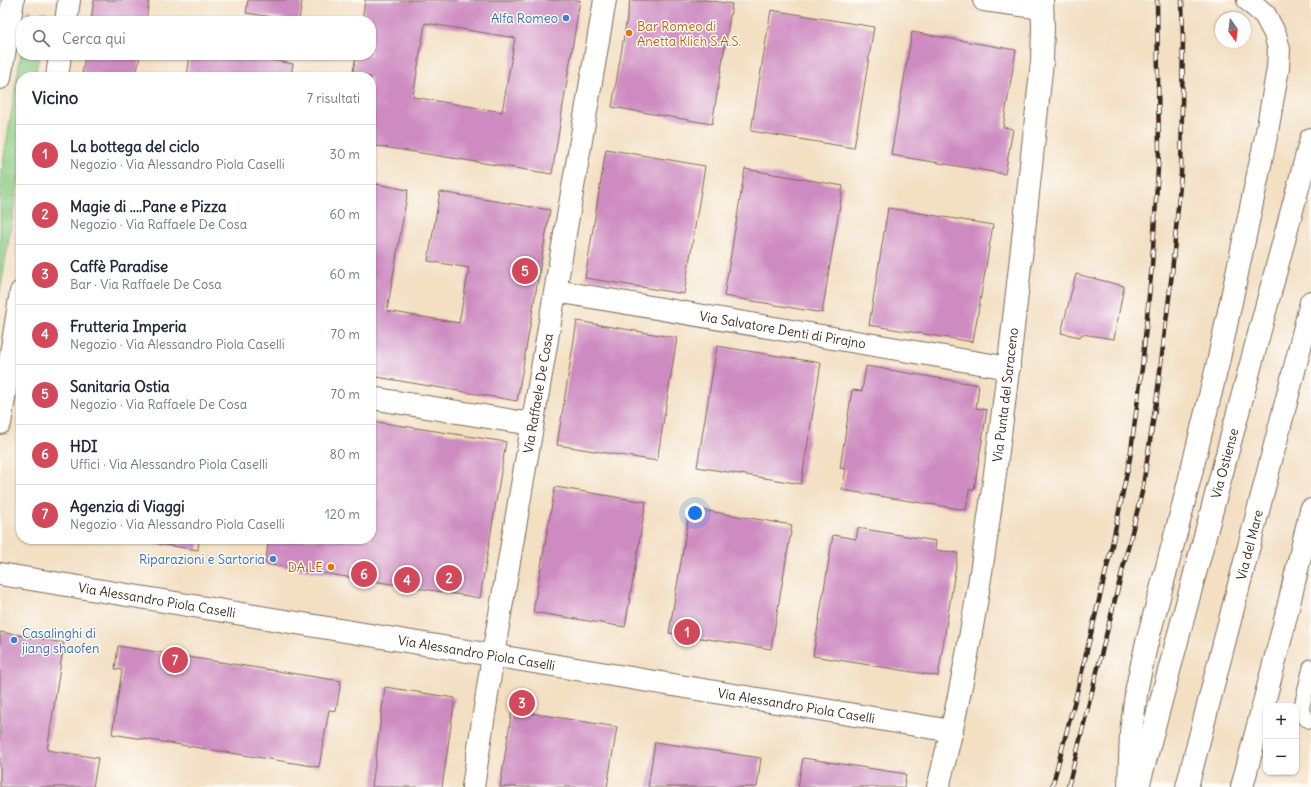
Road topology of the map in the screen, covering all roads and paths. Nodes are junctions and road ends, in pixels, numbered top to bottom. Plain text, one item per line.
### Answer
1 (13, 0) edge
2 (70, 0) edge
3 (605, 0) edge
4 (984, 0) edge
5 (1248, 0) edge
6 (1042, 4) edge
7 (67, 16) edge
8 (59, 60) edge
9 (58, 72) edge
10 (0, 78) edge
11 (1311, 139) edge
12 (556, 291) junction
13 (1311, 302) edge
14 (16, 344) edge
15 (1009, 368) junction
16 (376, 399) edge
17 (0, 423) edge
18 (532, 424) junction
19 (1311, 510) edge
20 (0, 574) edge
21 (493, 655) junction
22 (1311, 667) edge
23 (1311, 722) edge
24 (952, 731) junction
25 (473, 787) edge
26 (938, 787) edge
27 (1129, 787) edge
28 (1138, 787) edge
29 (1187, 787) edge
30 (1242, 787) edge

1 - 10 street
2 - 7 street
3 - 12 street, Via Raffaele De Cosa
4 - 6 street
5 - 27 street
6 - 15 street, Via Punta del Saraceno
8 - 9 street
11 - 28 street, Via Ostiense
12 - 15 street, Via Salvatore Denti di Pirajno
12 - 18 street, Via Raffaele De Cosa
13 - 29 street, Via del Mare
14 - 17 street
15 - 24 street, Via Punta del Saraceno
16 - 18 street
18 - 21 street, Via Raffaele De Cosa
19 - 30 street
20 - 21 street, Via Alessandro Piola Caselli
21 - 24 street, Via Alessandro Piola Caselli
21 - 25 street, Via Raffaele De Cosa
22 - 23 lane
24 - 26 street, Via Punta del Saraceno

